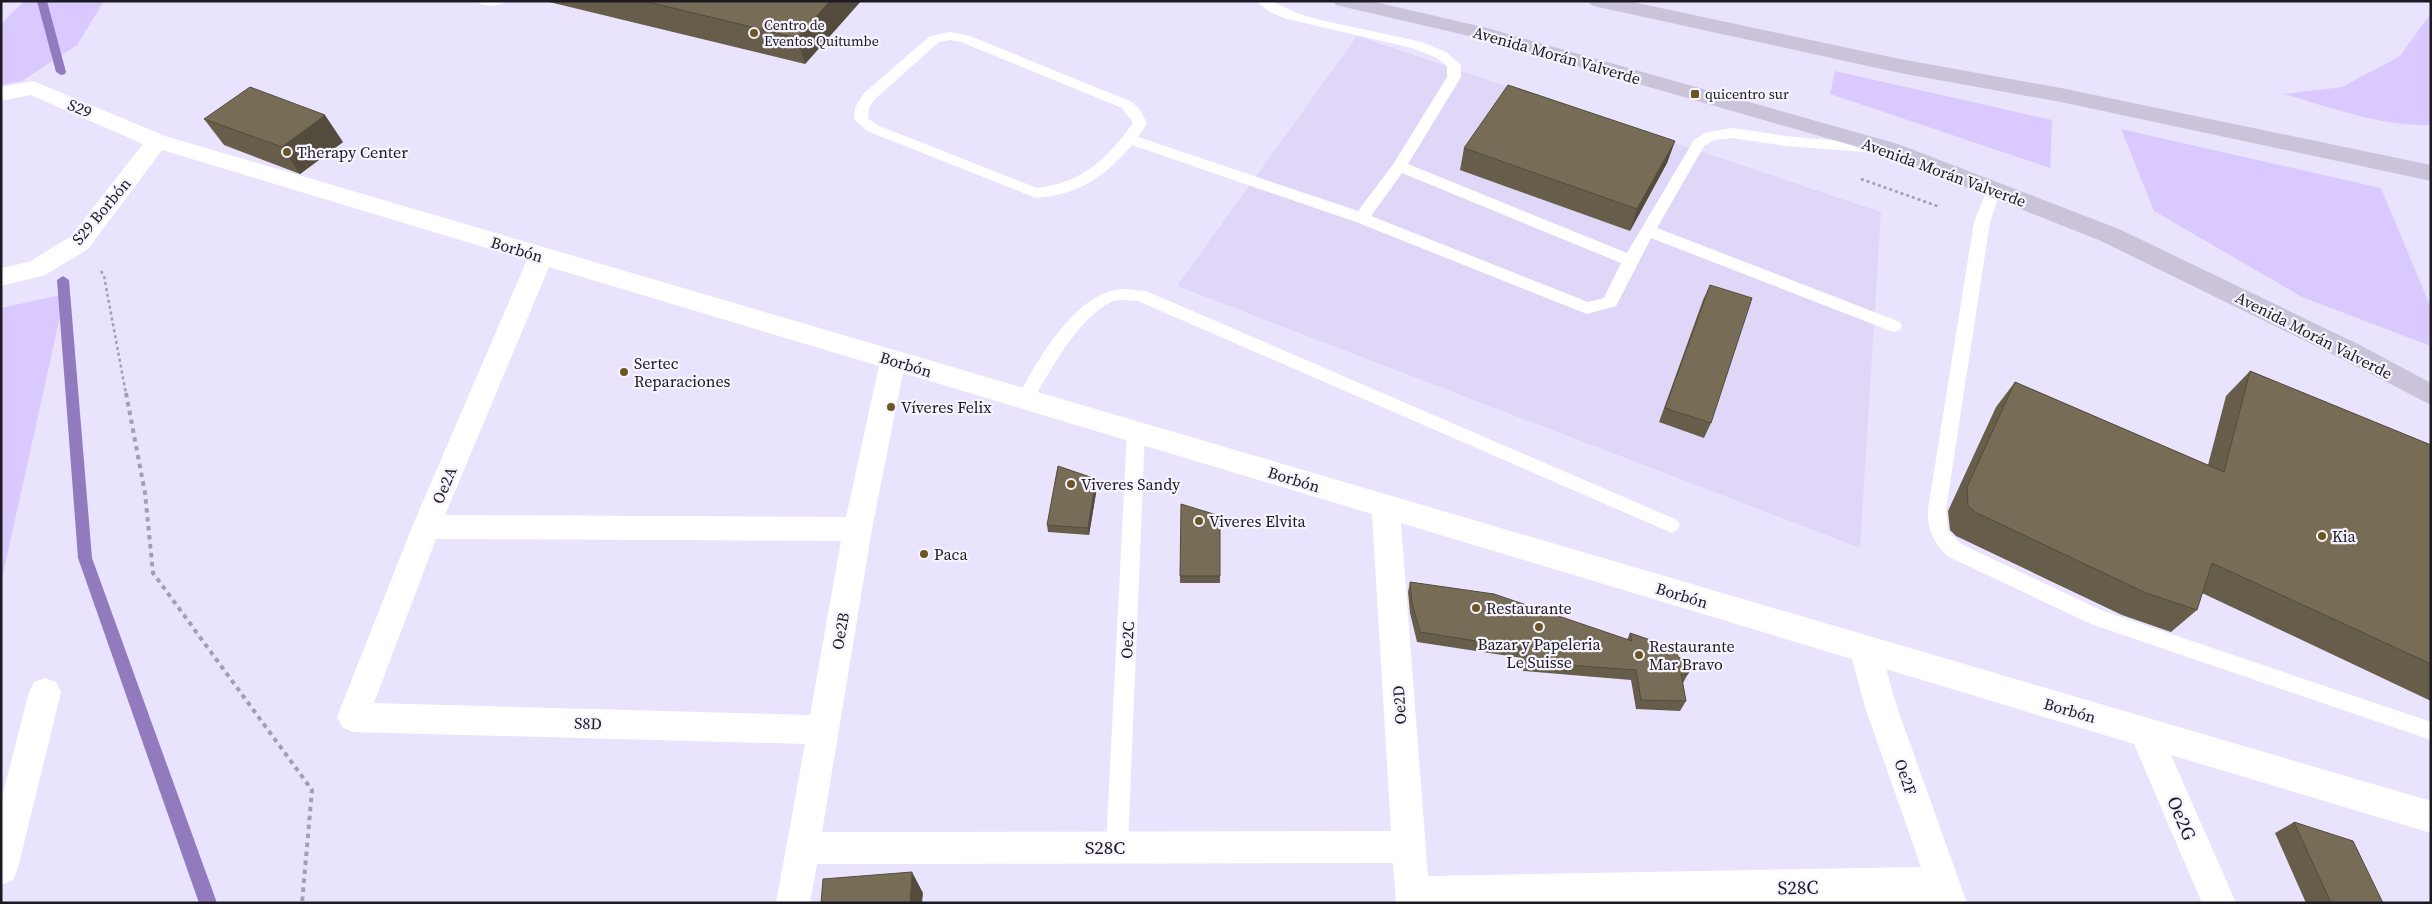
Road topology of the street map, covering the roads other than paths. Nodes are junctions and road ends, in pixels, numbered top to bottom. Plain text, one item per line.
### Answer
1 (482, 1) edge
2 (501, 1) edge
3 (1262, 1) edge
4 (1343, 1) edge
5 (1598, 1) edge
6 (1, 94) edge
7 (1130, 139) junction
8 (157, 141) junction
9 (1890, 149) junction
10 (1399, 166) junction
11 (2431, 172) edge
12 (1994, 190) junction
13 (1361, 218) junction
14 (1648, 230) junction
15 (541, 256) junction
16 (1630, 261) junction
17 (1, 277) edge
18 (1894, 326) dead end
19 (893, 360) junction
20 (2431, 395) edge
21 (1025, 400) junction
22 (1136, 432) junction
23 (1386, 506) junction
24 (1671, 525) dead end
25 (426, 527) junction
26 (858, 529) junction
27 (1865, 649) junction
28 (45, 692) dead end
29 (353, 717) joint
30 (822, 730) junction
31 (2431, 731) edge
32 (2146, 732) junction
33 (2431, 817) edge
34 (1117, 847) junction
35 (802, 848) junction
36 (1408, 848) junction
37 (1, 868) edge
38 (1947, 894) edge
39 (1412, 898) edge
40 (793, 903) edge
41 (2219, 903) edge

1 - 2 lane
3 - 10 lane
4 - 9 main road, Avenida Morán Valverde
5 - 11 main road
6 - 8 street, S29
7 - 7 lane
7 - 13 lane
8 - 15 street, Borbón
8 - 17 street, S29 Borbón
9 - 12 main road, Avenida Morán Valverde
9 - 14 lane
10 - 13 lane
10 - 16 lane
12 - 20 main road, Avenida Morán Valverde
12 - 31 lane
13 - 16 lane
14 - 16 lane
14 - 18 lane
15 - 19 street, Borbón
15 - 25 street, Oe2A
19 - 21 street, Borbón
19 - 26 street, Oe2B
21 - 22 street, Borbón
21 - 24 lane
22 - 23 street, Borbón
22 - 34 lane, Oe2C
23 - 27 street, Borbón
23 - 36 street, Oe2D
25 - 26 street
25 - 29 street, Oe2A
26 - 30 street, Oe2B
27 - 32 street, Borbón
27 - 38 street, Oe2F
28 - 37 street
29 - 30 street, S8D
30 - 35 street, Oe2B
32 - 33 street, Borbón
32 - 41 street, Oe2G
34 - 35 street, S28C
34 - 36 street, S28C
35 - 40 street, Oe2B
36 - 39 street, Oe2D
38 - 39 street, S28C

